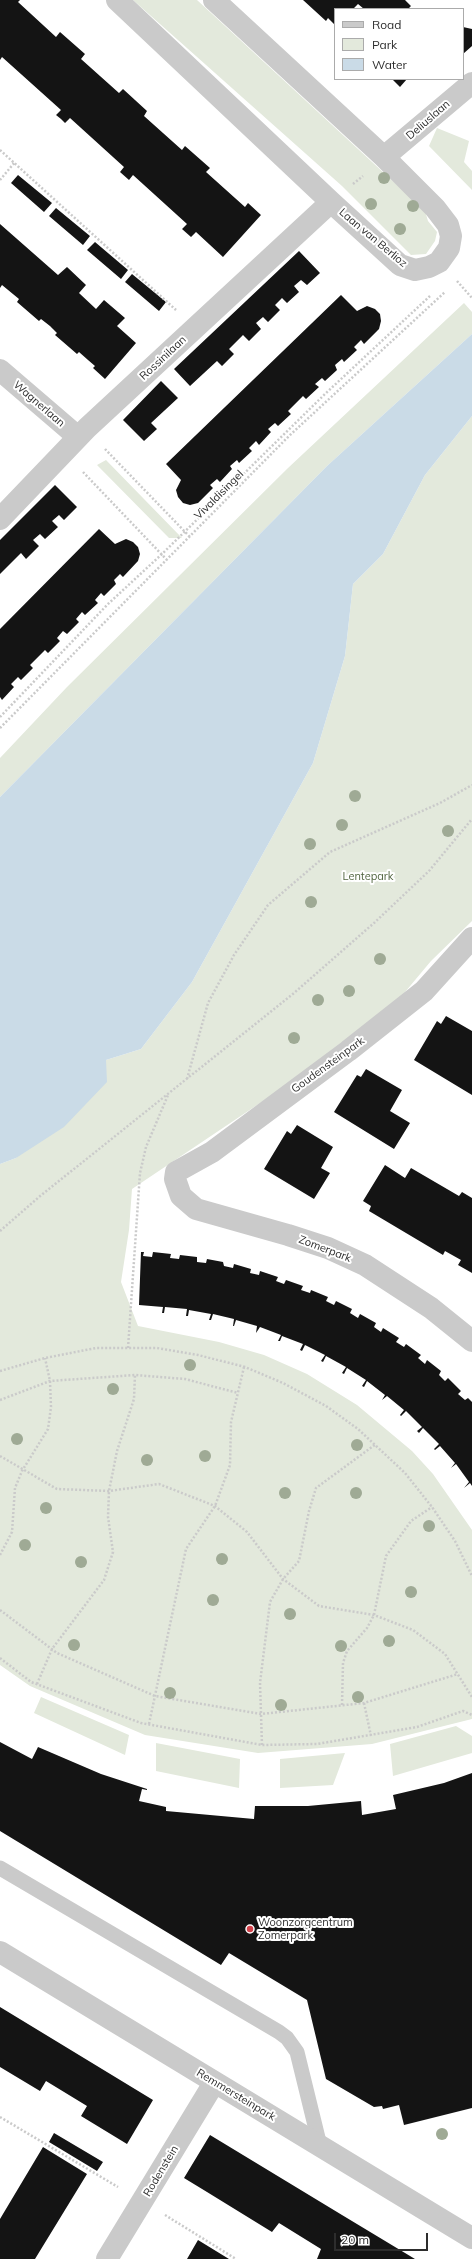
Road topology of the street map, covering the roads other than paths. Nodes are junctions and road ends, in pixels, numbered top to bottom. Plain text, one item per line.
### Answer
1 (117, 0) edge
2 (214, 0) edge
3 (472, 83) edge
4 (384, 157) junction
5 (331, 202) junction
6 (0, 370) edge
7 (78, 437) junction
8 (0, 519) edge
9 (472, 938) edge
10 (175, 1179) joint
11 (472, 1341) edge
12 (0, 1868) edge
13 (0, 1952) edge
14 (214, 2083) junction
15 (320, 2146) junction
16 (472, 2238) edge
17 (107, 2259) edge

1 - 5 street, Laan van Berlioz
2 - 4 street, Laan van Berlioz
3 - 4 street, Deliuslaan
4 - 5 street, Laan van Berlioz
5 - 7 street, Rossinilaan
6 - 7 street, Wagnerlaan
7 - 8 street, Rossinilaan
9 - 10 street, Goudensteinpark
10 - 11 street, Zomerpark
12 - 15 lane
13 - 14 street, Remmersteinpark
14 - 15 street, Remmersteinpark
14 - 17 street, Rodenstein
15 - 16 street, Remmersteinpark

